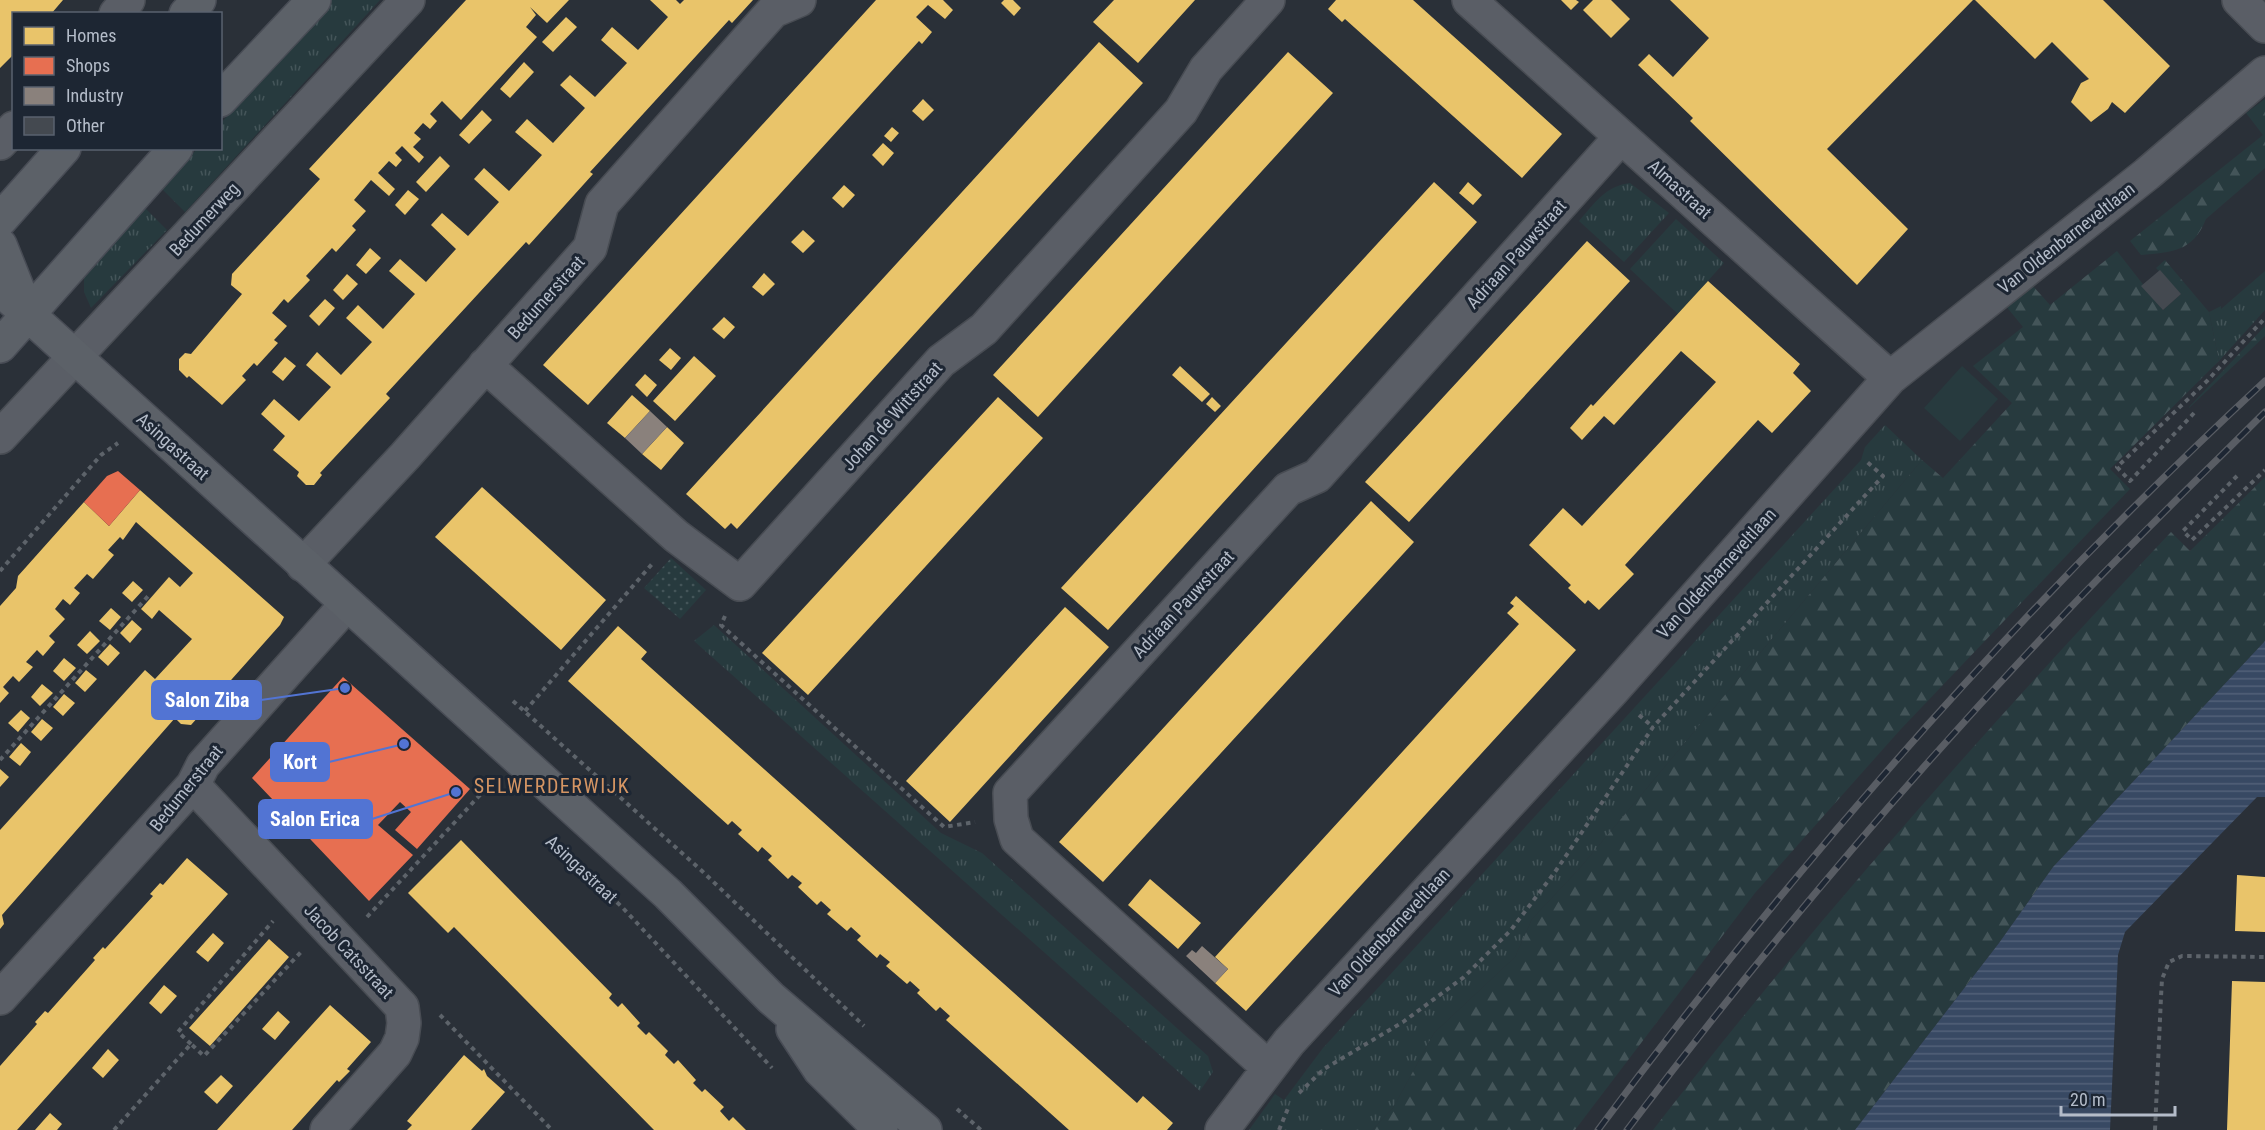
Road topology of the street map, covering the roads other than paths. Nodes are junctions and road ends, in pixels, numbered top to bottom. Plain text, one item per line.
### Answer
1 (198, 0) edge
2 (314, 0) edge
3 (408, 0) edge
4 (799, 0) edge
5 (1268, 0) edge
6 (1469, 0) edge
7 (2239, 0) edge
8 (188, 12) edge
9 (2265, 26) edge
10 (2265, 73) edge
11 (222, 98) edge
12 (12, 130) edge
13 (1621, 137) junction
14 (0, 143) edge
15 (62, 150) edge
16 (174, 150) edge
17 (0, 220) edge
18 (0, 245) edge
19 (0, 289) edge
20 (28, 314) junction
21 (0, 346) edge
22 (75, 357) junction
23 (485, 365) junction
24 (1890, 378) junction
25 (0, 437) edge
26 (303, 565) junction
27 (347, 604) junction
28 (193, 785) junction
29 (0, 998) edge
30 (771, 998) junction
31 (1269, 1068) junction
32 (327, 1130) edge
33 (881, 1130) edge
34 (925, 1130) edge
35 (1222, 1130) edge

1 - 8 main road
2 - 11 main road
3 - 22 street, Bedumerweg
4 - 23 street, Bedumerstraat
5 - 23 street, Johan de Wittstraat
6 - 13 street, Almastraat
7 - 9 street
10 - 24 street, Van Oldenbarneveltlaan
12 - 14 street
13 - 24 street, Almastraat
13 - 31 street, Adriaan Pauwstraat
15 - 17 main road
16 - 20 main road
18 - 20 main road
19 - 20 main road, Asingastraat
20 - 21 main road
20 - 22 main road, Asingastraat
22 - 25 street, Bedumerweg
22 - 26 main road, Asingastraat
23 - 26 street, Bedumerstraat
24 - 31 street, Van Oldenbarneveltlaan
26 - 27 main road, Asingastraat
27 - 28 street, Bedumerstraat
27 - 30 main road, Asingastraat
28 - 29 street, Bedumerstraat
28 - 32 street, Jacob Catsstraat
30 - 33 main road, Asingastraat
30 - 34 main road, Asingastraat
31 - 35 street, Van Oldenbarneveltlaan

